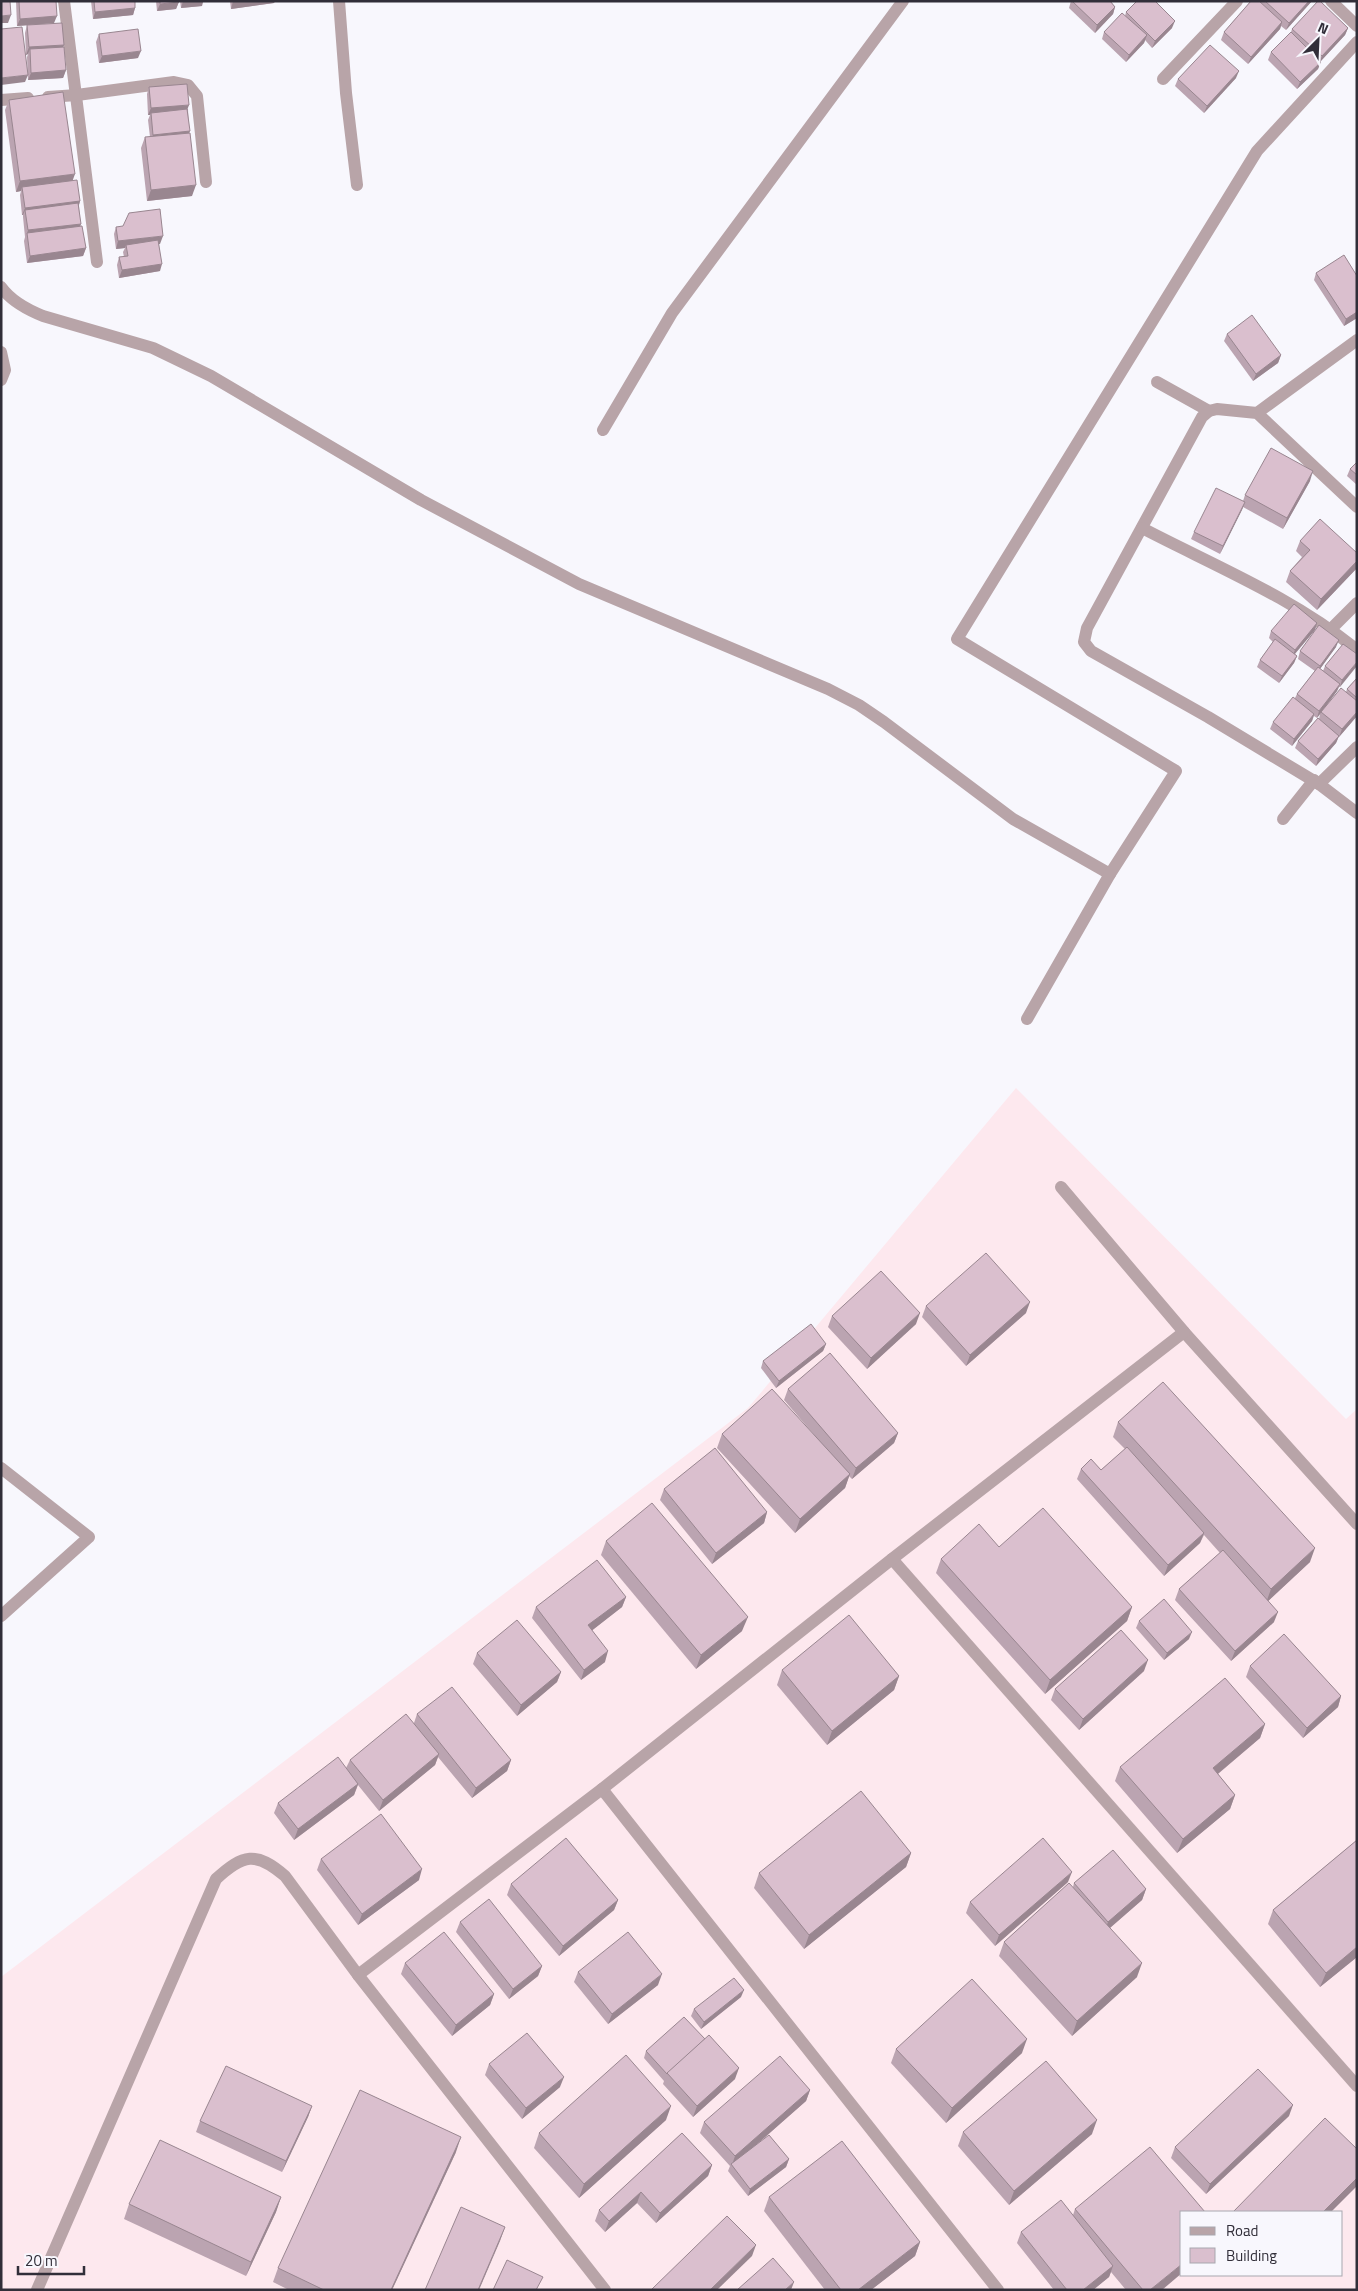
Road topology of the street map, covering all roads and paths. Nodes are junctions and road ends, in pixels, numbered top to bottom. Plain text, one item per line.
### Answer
1 (64, 1) edge
2 (339, 1) edge
3 (903, 1) edge
4 (1237, 1) edge
5 (1331, 1) edge
6 (1357, 26) edge
7 (1357, 42) edge
8 (1164, 79) dead end
9 (78, 96) junction
10 (1, 100) edge
11 (206, 182) dead end
12 (357, 185) dead end
13 (97, 262) dead end
14 (1, 288) edge
15 (1356, 341) edge
16 (1, 352) edge
17 (1, 380) edge
18 (1157, 382) dead end
19 (1209, 411) junction
20 (1257, 413) junction
21 (603, 430) dead end
22 (1357, 507) edge
23 (1142, 528) junction
24 (1357, 603) edge
25 (1331, 629) junction
26 (1357, 650) edge
27 (1357, 747) edge
28 (1316, 782) junction
29 (1357, 813) edge
30 (1283, 819) dead end
31 (1110, 874) junction
32 (1027, 1019) dead end
33 (1062, 1188) dead end
34 (1184, 1332) junction
35 (1, 1468) edge
36 (1357, 1524) edge
37 (892, 1559) junction
38 (1, 1616) edge
39 (602, 1789) junction
40 (358, 1975) junction
41 (1357, 2086) edge
42 (37, 2290) edge
43 (605, 2290) edge
44 (998, 2290) edge

1 - 9 street
2 - 12 street
3 - 21 street
4 - 8 street
5 - 6 street
7 - 31 street
9 - 10 street
9 - 11 street
9 - 13 street
14 - 31 street
15 - 20 street
16 - 17 street
18 - 19 street
19 - 20 street
19 - 23 street
20 - 22 street
23 - 25 street
23 - 28 street
24 - 25 street
25 - 26 street
27 - 28 street
28 - 29 street
28 - 30 street
31 - 32 street
33 - 34 street
34 - 36 street
34 - 37 street
35 - 38 street
37 - 39 street
37 - 41 street
39 - 40 street
39 - 44 street
40 - 42 street
40 - 43 street

